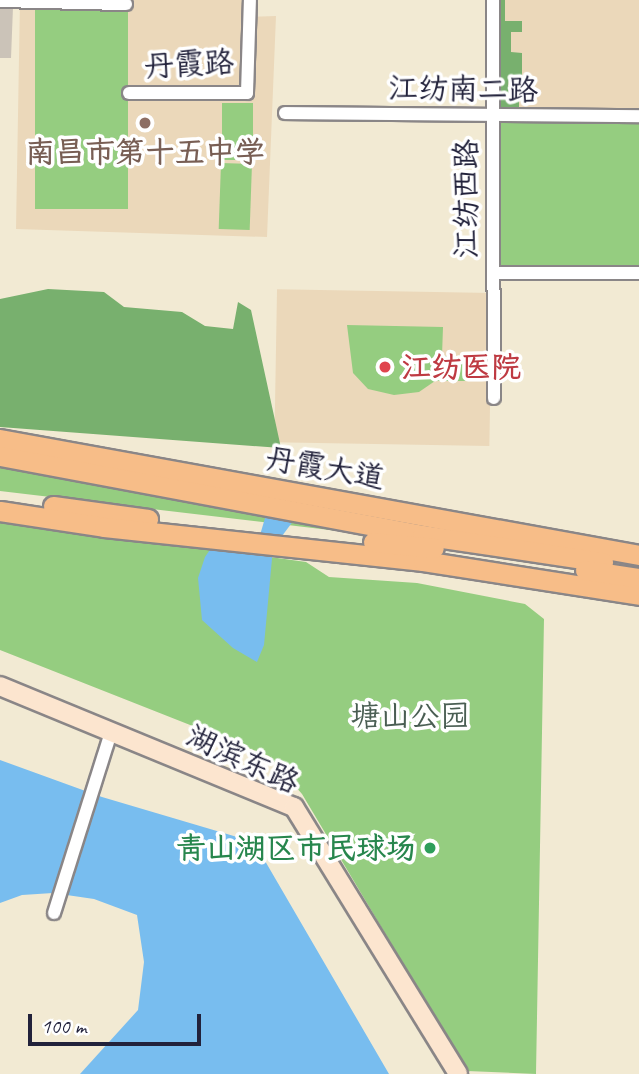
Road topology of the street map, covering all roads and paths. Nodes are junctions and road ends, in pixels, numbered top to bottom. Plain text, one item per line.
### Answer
1 (250, 0) edge
2 (492, 0) edge
3 (0, 1) edge
4 (126, 4) dead end
5 (129, 93) dead end
6 (285, 113) dead end
7 (639, 116) edge
8 (492, 117) junction
9 (493, 272) junction
10 (639, 273) edge
11 (494, 398) dead end
12 (0, 439) edge
13 (0, 456) edge
14 (0, 499) edge
15 (0, 511) edge
16 (639, 555) edge
17 (639, 567) edge
18 (639, 578) edge
19 (639, 595) edge
20 (0, 686) edge
21 (111, 732) junction
22 (54, 913) dead end
23 (458, 1074) edge

1 - 5 street, 丹霞路
2 - 8 street, 江纺西路
3 - 4 street
6 - 8 street, 江纺南二路
7 - 8 street, 江纺南二路
8 - 9 street, 江纺西路
9 - 10 street
9 - 11 street, 江纺西路
12 - 16 main road, 丹霞大道
13 - 17 main road, 丹霞大道
14 - 18 main road
15 - 19 main road
20 - 21 street, 湖滨东路
21 - 22 street
21 - 23 street, 湖滨东路

